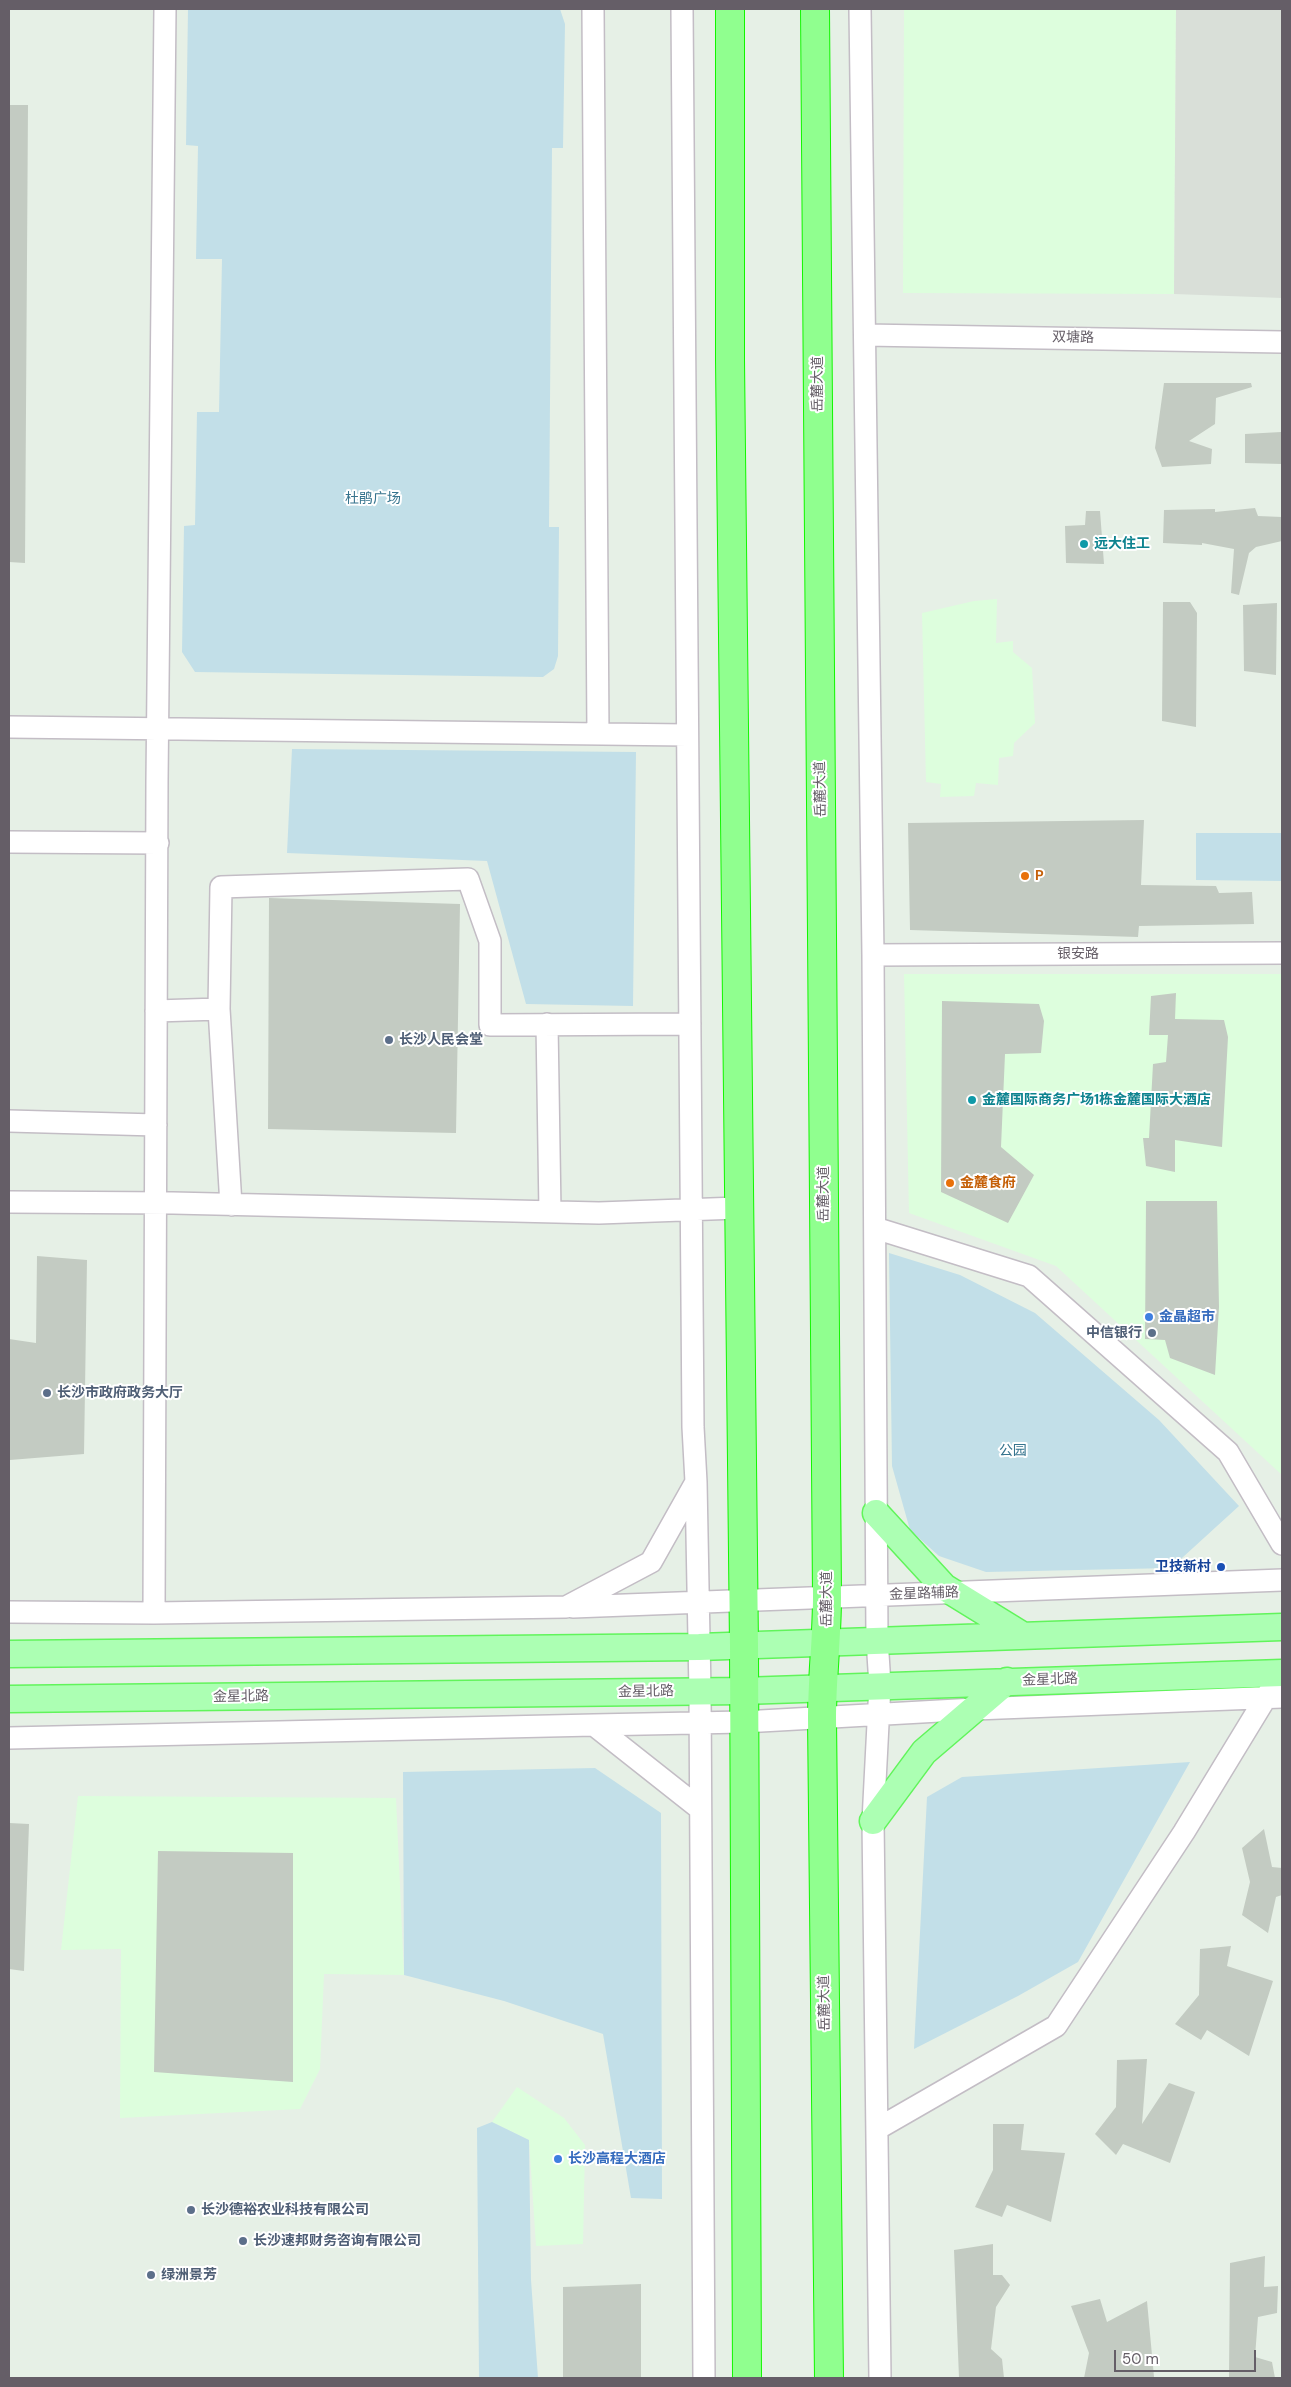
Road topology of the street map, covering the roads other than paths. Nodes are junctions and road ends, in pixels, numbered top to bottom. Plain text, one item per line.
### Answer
1 (165, 9) edge
2 (593, 9) edge
3 (682, 9) edge
4 (730, 9) edge
5 (815, 9) edge
6 (860, 9) edge
7 (865, 335) junction
8 (1282, 342) edge
9 (9, 728) edge
10 (158, 728) junction
11 (598, 734) junction
12 (687, 735) junction
13 (9, 842) edge
14 (158, 843) junction
15 (1282, 953) edge
16 (873, 955) junction
17 (219, 1009) junction
18 (156, 1012) junction
19 (547, 1024) junction
20 (690, 1024) junction
21 (9, 1121) edge
22 (156, 1125) junction
23 (9, 1202) edge
24 (156, 1203) junction
25 (231, 1204) junction
26 (738, 1208) junction
27 (691, 1210) junction
28 (550, 1212) junction
29 (875, 1228) junction
30 (696, 1482) junction
31 (876, 1513) junction
32 (1282, 1544) edge
33 (1282, 1580) edge
34 (953, 1593) junction
35 (876, 1595) junction
36 (827, 1597) junction
37 (743, 1600) junction
38 (698, 1601) junction
39 (566, 1607) junction
40 (9, 1612) edge
41 (154, 1613) junction
42 (1282, 1627) edge
43 (1022, 1635) junction
44 (877, 1639) junction
45 (827, 1642) junction
46 (744, 1645) junction
47 (699, 1647) junction
48 (9, 1654) edge
49 (1007, 1681) junction
50 (1282, 1681) edge
51 (880, 1685) junction
52 (822, 1687) junction
53 (700, 1692) junction
54 (742, 1692) junction
55 (9, 1699) edge
56 (975, 1709) junction
57 (878, 1715) junction
58 (822, 1718) junction
59 (743, 1722) junction
60 (700, 1724) junction
61 (594, 1725) junction
62 (9, 1738) edge
63 (699, 1808) junction
64 (873, 1820) junction
65 (877, 2129) junction
66 (704, 2378) edge
67 (747, 2378) edge
68 (829, 2378) edge
69 (880, 2378) edge

1 - 10 street
2 - 11 street
3 - 12 street
4 - 26 highway
5 - 36 highway, 岳麓大道
6 - 7 street
7 - 8 street, 双塘路
7 - 16 street
9 - 10 street
10 - 11 street
10 - 14 street
11 - 12 street
12 - 20 street
13 - 14 street
14 - 18 street
15 - 16 street, 银安路
16 - 29 street
17 - 18 street
17 - 19 street
17 - 25 street
18 - 22 street
19 - 20 street
19 - 28 street
20 - 27 street
21 - 22 street
22 - 24 street
23 - 24 street
24 - 25 street
24 - 41 street
25 - 28 street
26 - 27 street
26 - 37 highway
27 - 28 street
27 - 30 street
29 - 31 street
29 - 32 street
30 - 38 street
30 - 39 street
31 - 34 main road
31 - 35 street
33 - 34 street, 金星路辅路
34 - 35 street, 金星路辅路
34 - 43 main road
35 - 36 street, 金星路辅路
35 - 44 street
36 - 37 street, 金星路辅路
36 - 45 highway, 岳麓大道
37 - 38 street, 金星路辅路
37 - 46 highway
38 - 39 street, 金星路辅路
38 - 47 street
39 - 41 street, 金星路辅路
40 - 41 street, 金星路辅路
42 - 43 main road
43 - 44 main road
44 - 45 main road
44 - 51 street
45 - 46 main road
45 - 52 highway, 岳麓大道
46 - 47 main road
46 - 54 highway
47 - 48 main road
47 - 53 street
49 - 50 main road, 金星北路
49 - 51 main road, 金星北路
49 - 56 main road
50 - 56 street
50 - 65 street
51 - 52 main road, 金星北路
51 - 57 street
52 - 54 main road, 金星北路
52 - 58 highway, 岳麓大道
53 - 54 main road, 金星北路
53 - 55 main road, 金星北路
53 - 60 street
54 - 59 highway
56 - 57 street
56 - 64 main road
57 - 58 street
57 - 64 street
58 - 59 street
58 - 68 highway, 岳麓大道
59 - 60 street
59 - 67 highway
60 - 61 street
60 - 63 street
61 - 62 street
61 - 63 street
63 - 66 street
64 - 65 street
65 - 69 street

